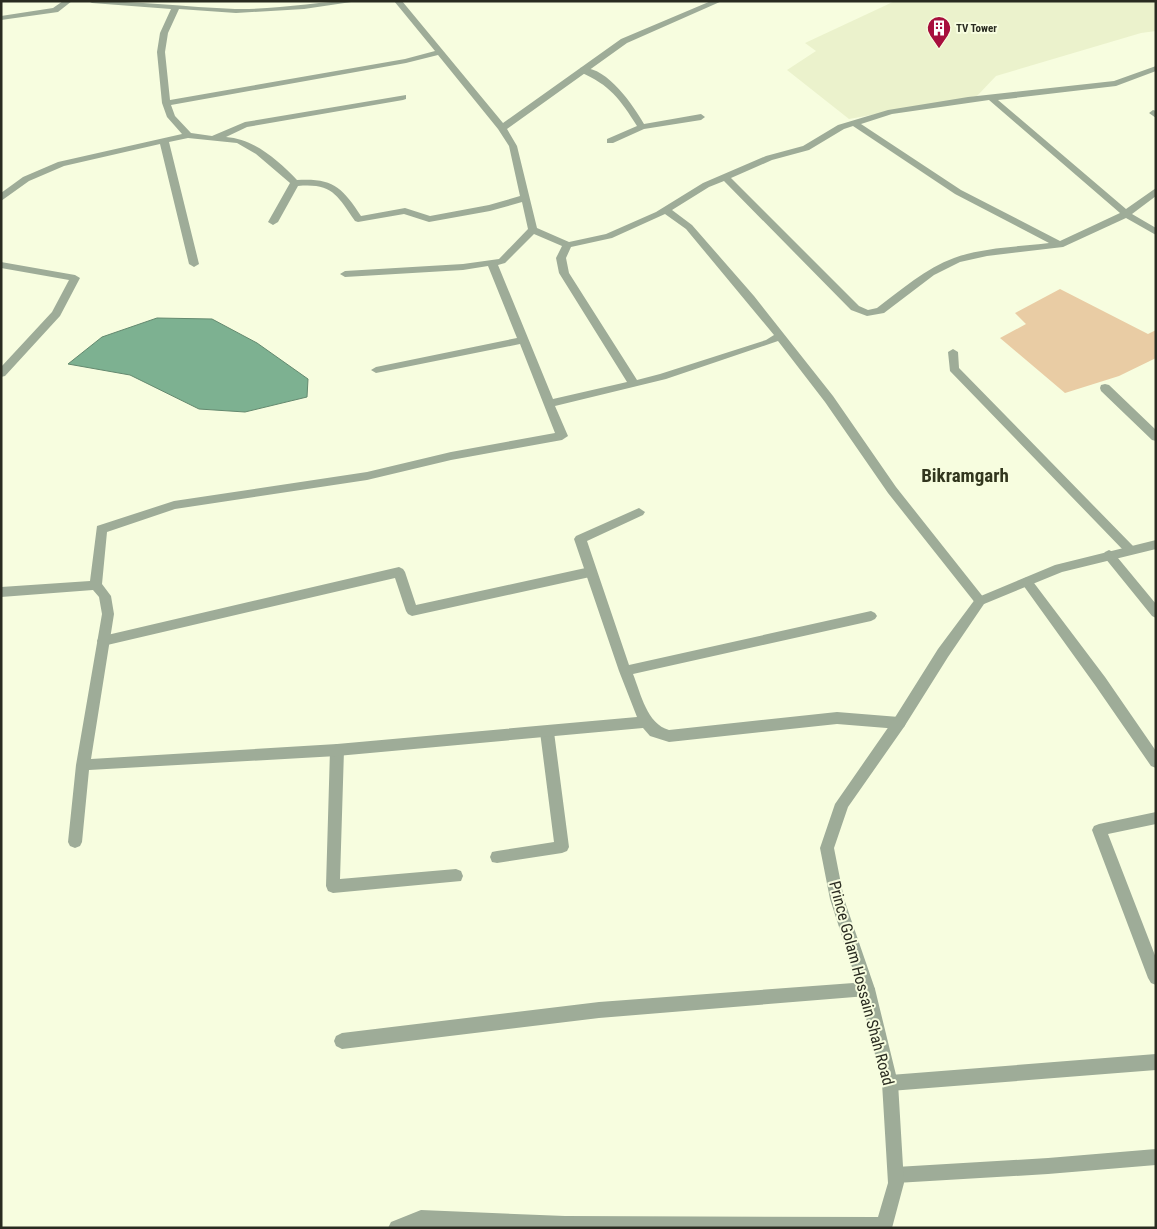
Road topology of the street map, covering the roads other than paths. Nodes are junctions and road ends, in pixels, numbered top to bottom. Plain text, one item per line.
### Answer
1 (68, 1) edge
2 (92, 1) edge
3 (354, 1) edge
4 (398, 1) edge
5 (718, 1) edge
6 (176, 7) junction
7 (1, 18) edge
8 (440, 52) junction
9 (1156, 68) edge
10 (584, 70) junction
11 (403, 97) dead end
12 (991, 98) junction
13 (166, 103) junction
14 (701, 117) dead end
15 (854, 123) junction
16 (642, 127) junction
17 (502, 128) junction
18 (188, 135) junction
19 (214, 139) junction
20 (164, 140) junction
21 (610, 141) dead end
22 (725, 177) junction
23 (295, 183) junction
24 (1156, 191) edge
25 (1, 198) edge
26 (525, 198) junction
27 (666, 210) junction
28 (1126, 214) junction
29 (274, 222) dead end
30 (533, 230) junction
31 (1156, 232) edge
32 (568, 245) junction
33 (1060, 245) junction
34 (492, 263) junction
35 (194, 264) dead end
36 (1, 265) edge
37 (345, 274) dead end
38 (780, 336) junction
39 (524, 340) junction
40 (953, 352) dead end
41 (376, 370) dead end
42 (1, 374) edge
43 (634, 384) junction
44 (1105, 388) dead end
45 (549, 404) junction
46 (1156, 437) edge
47 (639, 512) dead end
48 (1156, 544) edge
49 (1130, 550) junction
50 (1109, 555) junction
51 (590, 572) junction
52 (1027, 582) junction
53 (96, 585) junction
54 (1, 592) edge
55 (980, 601) junction
56 (1156, 613) edge
57 (871, 616) dead end
58 (102, 641) junction
59 (625, 671) junction
60 (646, 722) junction
61 (899, 723) junction
62 (547, 732) junction
63 (337, 750) junction
64 (1156, 762) edge
65 (83, 765) junction
66 (1156, 818) edge
67 (75, 842) dead end
68 (498, 857) dead end
69 (456, 876) dead end
70 (1156, 978) edge
71 (867, 989) junction
72 (342, 1041) dead end
73 (1156, 1062) edge
74 (890, 1084) junction
75 (1156, 1157) edge
76 (896, 1174) junction
77 (546, 1226) edge
78 (884, 1227) edge
79 (397, 1228) edge

1 - 7 street
2 - 6 street
3 - 6 street
4 - 8 street
5 - 10 street
6 - 13 street
8 - 13 street
8 - 17 street
9 - 12 street
10 - 16 street
10 - 17 street
11 - 19 street
12 - 15 street
12 - 28 street
13 - 18 street
14 - 16 street
15 - 22 street
15 - 33 street
16 - 21 street
17 - 26 street
18 - 19 street
18 - 20 street
19 - 23 street
20 - 25 street
20 - 35 street
22 - 27 street
22 - 33 street
23 - 26 street
23 - 29 street
24 - 28 street
26 - 30 street
27 - 32 street
27 - 38 street
28 - 31 street
28 - 33 street
30 - 32 street
30 - 34 street
32 - 43 street
34 - 37 street
34 - 39 street
36 - 42 street
38 - 43 street
38 - 55 street
39 - 41 street
39 - 45 street
40 - 49 street
43 - 45 street
44 - 46 street
45 - 53 street
47 - 51 street
48 - 49 street
49 - 50 street
50 - 52 street
50 - 56 street
51 - 58 street
51 - 59 street
52 - 55 street
52 - 64 street
53 - 54 street
53 - 58 street
55 - 61 street, Prince Golam Hossain Shah Road
57 - 59 street
58 - 65 street
59 - 60 street
60 - 61 street
60 - 62 street
61 - 71 street, Prince Golam Hossain Shah Road
62 - 63 street
62 - 68 street
63 - 65 street
63 - 69 street
65 - 67 street
66 - 70 street
71 - 72 street
71 - 74 street, Prince Golam Hossain Shah Road
73 - 74 street
74 - 76 street, Prince Golam Hossain Shah Road
75 - 76 street
76 - 78 street, Prince Golam Hossain Shah Road
77 - 78 street, Prince Golam Hossain Shah Road
77 - 79 street, Prince Golam Hossain Shah Road

